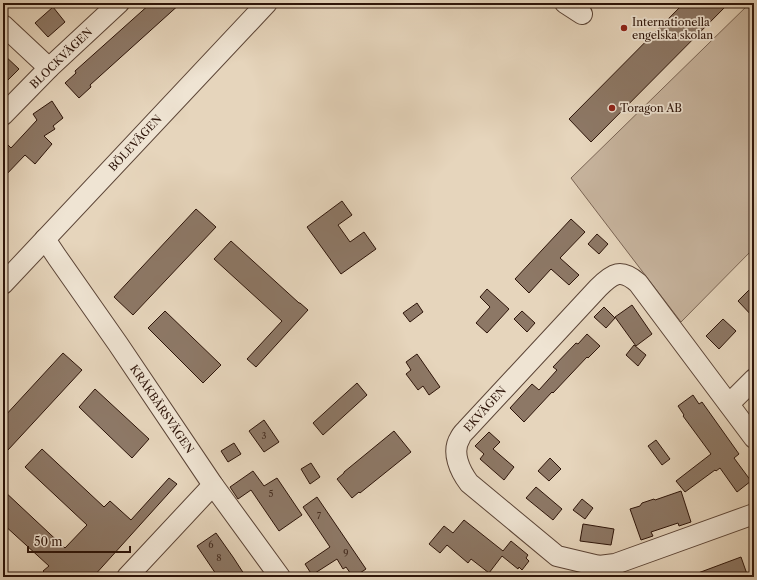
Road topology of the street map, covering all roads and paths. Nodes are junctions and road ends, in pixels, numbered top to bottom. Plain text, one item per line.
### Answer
1 (120, 3) edge
2 (267, 3) edge
3 (565, 3) edge
4 (582, 14) dead end
5 (3, 25) edge
6 (49, 68) junction
7 (3, 115) edge
8 (45, 239) junction
9 (3, 284) edge
10 (754, 379) edge
11 (729, 404) junction
12 (754, 438) edge
13 (213, 485) junction
14 (754, 514) edge
15 (127, 577) edge
16 (280, 577) edge

1 - 6 street, BLOCKVÄGEN
2 - 8 street, BÖLEVÄGEN
3 - 4 street
5 - 6 street
6 - 7 street, BLOCKVÄGEN
8 - 9 street, BÖLEVÄGEN
8 - 13 street, KRÅKBÄRSVÄGEN
10 - 11 street
11 - 12 street, EKVÄGEN
11 - 14 street, EKVÄGEN
13 - 15 street
13 - 16 street, KRÅKBÄRSVÄGEN

